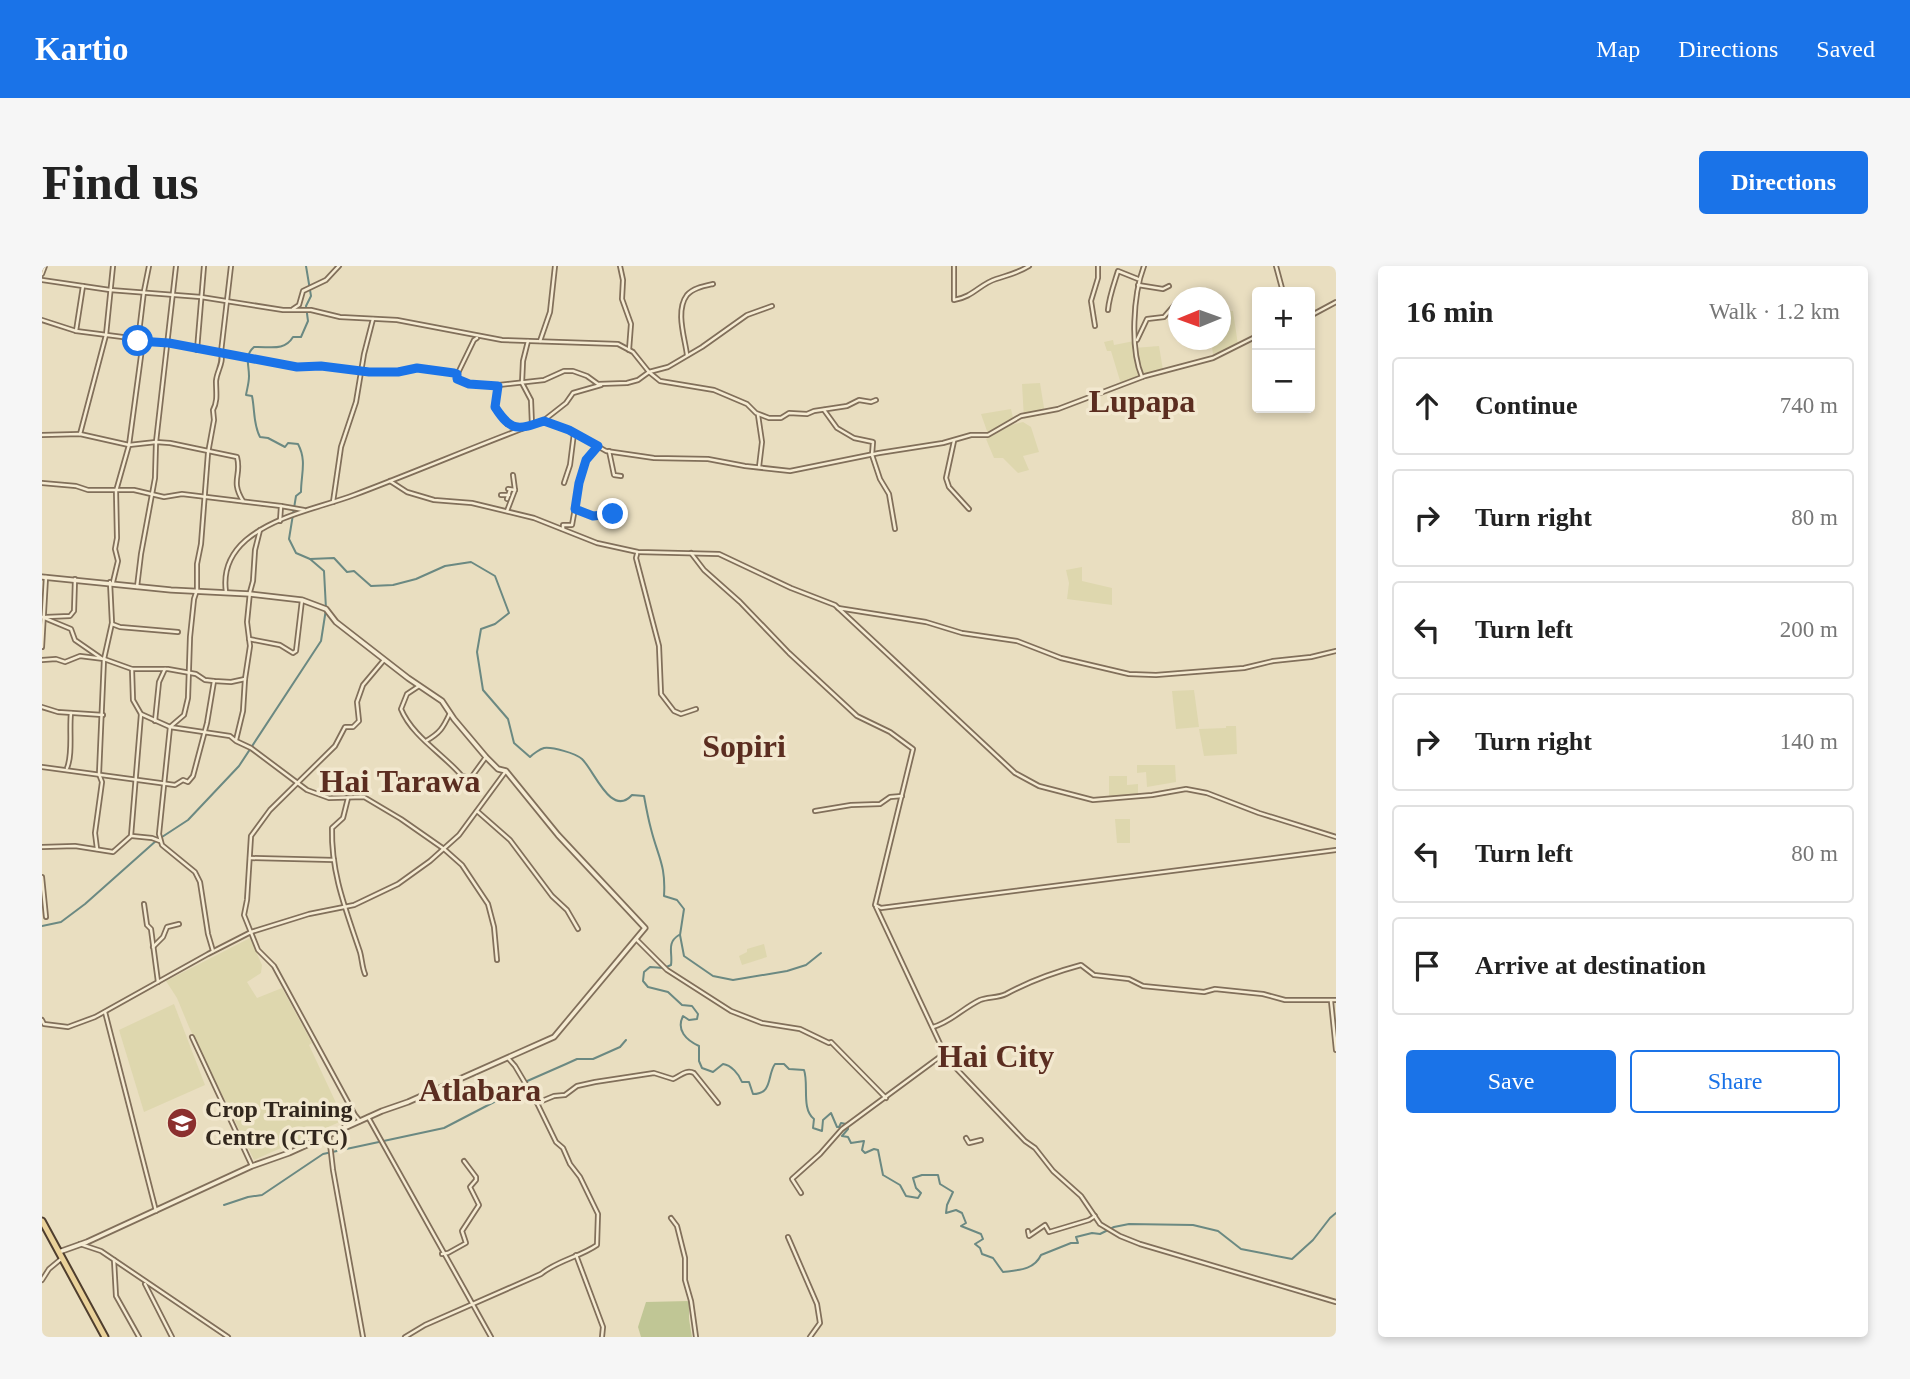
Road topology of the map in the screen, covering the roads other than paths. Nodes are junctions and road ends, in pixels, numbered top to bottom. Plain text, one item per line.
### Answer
1 (44, 266) edge
2 (113, 266) edge
3 (149, 266) edge
4 (176, 266) edge
5 (204, 266) edge
6 (231, 266) edge
7 (339, 266) edge
8 (555, 266) edge
9 (620, 266) edge
10 (954, 266) edge
11 (1029, 266) edge
12 (1098, 266) edge
13 (1144, 266) edge
14 (1276, 266) edge
15 (42, 274) edge
16 (42, 280) edge
17 (1138, 282) junction
18 (713, 284) dead end
19 (83, 285) junction
20 (1169, 286) dead end
21 (1282, 287) edge
22 (110, 290) junction
23 (144, 291) junction
24 (173, 295) junction
25 (201, 297) junction
26 (226, 301) junction
27 (1336, 302) edge
28 (772, 306) dead end
29 (292, 310) junction
30 (1108, 310) dead end
31 (1168, 312) edge
32 (1315, 313) edge
33 (373, 319) junction
34 (42, 320) edge
35 (1095, 326) dead end
36 (76, 331) junction
37 (106, 335) junction
38 (479, 337) junction
39 (1252, 338) edge
40 (138, 341) junction
41 (143, 341) junction
42 (528, 341) junction
43 (540, 341) junction
44 (169, 343) junction
45 (1136, 343) junction
46 (197, 350) junction
47 (629, 350) junction
48 (221, 352) junction
49 (687, 355) junction
50 (362, 370) junction
51 (649, 372) junction
52 (457, 374) junction
53 (1142, 377) junction
54 (522, 383) junction
55 (602, 384) junction
56 (498, 386) junction
57 (876, 400) dead end
58 (824, 410) junction
59 (758, 414) junction
60 (544, 421) junction
61 (532, 425) junction
62 (521, 429) junction
63 (574, 433) junction
64 (80, 434) junction
65 (42, 435) edge
66 (954, 441) junction
67 (156, 442) junction
68 (129, 445) junction
69 (598, 446) junction
70 (609, 451) junction
71 (208, 453) junction
72 (872, 454) junction
73 (759, 467) junction
74 (513, 475) dead end
75 (621, 475) dead end
76 (390, 481) junction
77 (42, 483) edge
78 (564, 483) dead end
79 (511, 490) junction
80 (116, 491) junction
81 (151, 493) junction
82 (501, 495) dead end
83 (204, 497) junction
84 (243, 501) junction
85 (333, 502) junction
86 (281, 506) junction
87 (575, 509) junction
88 (969, 509) dead end
89 (304, 510) junction
90 (507, 511) junction
91 (618, 513) dead end
92 (280, 521) junction
93 (563, 529) junction
94 (895, 529) dead end
95 (260, 530) junction
96 (638, 552) junction
97 (691, 553) junction
98 (44, 577) edge
99 (75, 579) junction
100 (111, 582) junction
101 (137, 587) junction
102 (197, 590) junction
103 (226, 592) junction
104 (250, 594) junction
105 (302, 600) junction
106 (838, 608) junction
107 (70, 616) junction
108 (43, 617) edge
109 (112, 623) junction
110 (71, 629) junction
111 (178, 632) dead end
112 (249, 639) junction
113 (42, 647) edge
114 (1336, 651) edge
115 (104, 659) junction
116 (42, 660) edge
117 (384, 660) junction
118 (132, 669) junction
119 (165, 669) junction
120 (188, 673) junction
121 (245, 679) junction
122 (214, 681) junction
123 (419, 686) junction
124 (42, 707) edge
125 (696, 709) dead end
126 (71, 713) junction
127 (450, 713) junction
128 (141, 714) junction
129 (103, 715) junction
130 (155, 721) junction
131 (170, 727) junction
132 (204, 734) junction
133 (236, 741) junction
134 (426, 741) junction
135 (486, 757) junction
136 (42, 767) edge
137 (67, 769) junction
138 (506, 771) junction
139 (99, 774) junction
140 (135, 778) junction
141 (163, 783) junction
142 (296, 783) junction
143 (902, 796) junction
144 (348, 798) junction
145 (477, 811) junction
146 (815, 811) dead end
147 (131, 835) junction
148 (1336, 837) edge
149 (160, 841) junction
150 (42, 847) edge
151 (97, 849) junction
152 (444, 849) junction
153 (1336, 850) edge
154 (250, 858) junction
155 (335, 860) junction
156 (42, 877) edge
157 (144, 904) dead end
158 (875, 905) junction
159 (343, 908) junction
160 (46, 917) dead end
161 (179, 925) dead end
162 (578, 929) dead end
163 (251, 932) junction
164 (636, 939) junction
165 (153, 947) junction
166 (214, 951) junction
167 (497, 960) dead end
168 (365, 974) dead end
169 (158, 982) junction
170 (1336, 1000) edge
171 (1331, 1001) junction
172 (105, 1012) junction
173 (42, 1021) edge
174 (933, 1027) junction
175 (192, 1037) dead end
176 (1336, 1050) edge
177 (945, 1053) junction
178 (508, 1058) junction
179 (886, 1098) junction
180 (718, 1103) dead end
181 (537, 1104) junction
182 (349, 1105) junction
183 (368, 1118) junction
184 (360, 1121) junction
185 (344, 1128) junction
186 (329, 1135) junction
187 (966, 1138) dead end
188 (981, 1140) dead end
189 (464, 1161) dead end
190 (252, 1166) junction
191 (801, 1193) dead end
192 (156, 1211) junction
193 (1095, 1216) junction
194 (671, 1218) dead end
195 (42, 1221) edge
196 (1028, 1231) dead end
197 (788, 1237) dead end
198 (80, 1244) junction
199 (442, 1254) junction
200 (61, 1255) junction
201 (576, 1255) junction
202 (114, 1260) junction
203 (42, 1280) edge
204 (144, 1281) junction
205 (1336, 1302) edge
206 (472, 1304) junction
207 (105, 1337) edge
208 (139, 1337) edge
209 (172, 1337) edge
210 (228, 1337) edge
211 (363, 1337) edge
212 (405, 1337) edge
213 (491, 1337) edge
214 (603, 1337) edge
215 (696, 1337) edge
216 (810, 1337) edge

1 - 15 street
2 - 22 street
3 - 23 street
4 - 24 street
5 - 25 street
6 - 26 street
7 - 29 street
8 - 43 street
9 - 47 street
10 - 11 street
12 - 35 street
13 - 17 street
14 - 21 street
16 - 19 street
17 - 20 street
17 - 30 street
17 - 45 street
18 - 49 street
19 - 22 street
19 - 36 street
22 - 23 street
22 - 37 street
23 - 24 street
23 - 40 street
24 - 25 street
24 - 44 street
25 - 26 street
25 - 46 street
26 - 29 street
26 - 48 street
27 - 32 street
28 - 49 street
29 - 33 street
31 - 45 street
33 - 38 street
33 - 50 street
34 - 36 street
36 - 37 street
37 - 40 street
37 - 64 street
38 - 42 street
38 - 52 street
39 - 53 street
40 - 41 street
41 - 44 street
41 - 68 street
42 - 43 street
42 - 54 street
43 - 47 street
44 - 46 street
44 - 67 street
45 - 53 street
46 - 48 street
47 - 51 street
48 - 50 street
48 - 71 street
49 - 51 street
50 - 52 street
50 - 85 street
51 - 55 street
51 - 59 street
52 - 56 street
53 - 66 street
54 - 55 street
54 - 56 street
54 - 61 street
55 - 60 street
56 - 62 street
57 - 58 street
58 - 59 street
58 - 72 street
59 - 73 street
60 - 61 street
60 - 63 street
61 - 62 street
62 - 76 street
63 - 69 street
63 - 78 street
64 - 65 street
64 - 68 street
66 - 72 street
66 - 88 street
67 - 68 street
67 - 71 street
67 - 81 street
68 - 80 street
69 - 70 street
69 - 87 street
70 - 73 street
70 - 75 street
71 - 83 street
71 - 84 street
72 - 73 street
72 - 94 street
74 - 79 street
76 - 85 street
76 - 90 street
77 - 80 street
79 - 82 street
79 - 90 street
80 - 81 street
80 - 100 street
81 - 83 street
81 - 101 street
83 - 84 street
83 - 102 street
84 - 86 street
85 - 89 street
86 - 89 street
86 - 92 street
87 - 91 street
87 - 93 street
89 - 92 street
90 - 93 street
92 - 95 street
93 - 96 street
95 - 103 street
95 - 104 street
96 - 97 street
96 - 125 street
97 - 106 street
97 - 143 street
98 - 99 street
98 - 108 street
99 - 100 street
99 - 107 street
100 - 101 street
100 - 109 street
101 - 102 street
102 - 103 street
102 - 120 street
103 - 104 street
104 - 105 street
104 - 112 street
105 - 112 street
105 - 117 street
106 - 114 street
106 - 148 street
107 - 108 street
107 - 110 street
108 - 110 street
108 - 113 street
109 - 111 street
109 - 115 street
110 - 115 street
112 - 121 street
115 - 116 street
115 - 118 street
115 - 129 street
117 - 123 street
117 - 142 street
118 - 119 street
118 - 128 street
119 - 120 street
119 - 130 street
120 - 122 street
120 - 131 street
121 - 122 street
121 - 133 street
122 - 132 street
123 - 127 street
123 - 134 street
124 - 126 street
126 - 129 street
126 - 137 street
127 - 134 street
127 - 135 street
128 - 130 street
128 - 140 street
129 - 139 street
130 - 131 street
131 - 132 street
131 - 141 street
132 - 133 street
132 - 141 street
133 - 142 street
134 - 135 street
135 - 138 street
136 - 137 street
137 - 139 street
138 - 145 street
138 - 164 street
139 - 140 street
139 - 151 street
140 - 141 street
140 - 147 street
141 - 149 street
142 - 144 street
142 - 154 street
143 - 146 street
143 - 158 street
144 - 152 street
144 - 155 street
145 - 152 street
145 - 162 street
147 - 149 street
147 - 151 street
149 - 166 street
150 - 151 street
152 - 159 street
152 - 167 street
153 - 158 street
154 - 155 street
154 - 163 street
155 - 159 street
156 - 160 street
157 - 165 street
158 - 174 street
159 - 163 street
159 - 168 street
161 - 165 street
163 - 166 street
163 - 182 street
164 - 178 street
164 - 179 street
165 - 169 street
166 - 169 street
169 - 172 street
170 - 171 street
171 - 174 street
171 - 176 street
172 - 173 street
172 - 192 street
174 - 177 street
175 - 190 street
177 - 179 street
177 - 193 street
178 - 181 street
178 - 183 street
179 - 191 street
180 - 181 street
181 - 201 street
182 - 184 street
182 - 185 street
183 - 184 street
183 - 199 street
184 - 185 street
185 - 186 street
186 - 190 street
186 - 211 street
187 - 188 street
189 - 199 street
190 - 192 street
192 - 198 street
193 - 196 street
193 - 205 street
194 - 215 street
195 - 200 main road
197 - 216 street
198 - 200 street
198 - 202 street
199 - 206 street
200 - 203 street
200 - 207 main road
201 - 206 street
201 - 214 street
202 - 204 street
202 - 208 street
204 - 209 street
204 - 210 street
206 - 212 street
206 - 213 street

